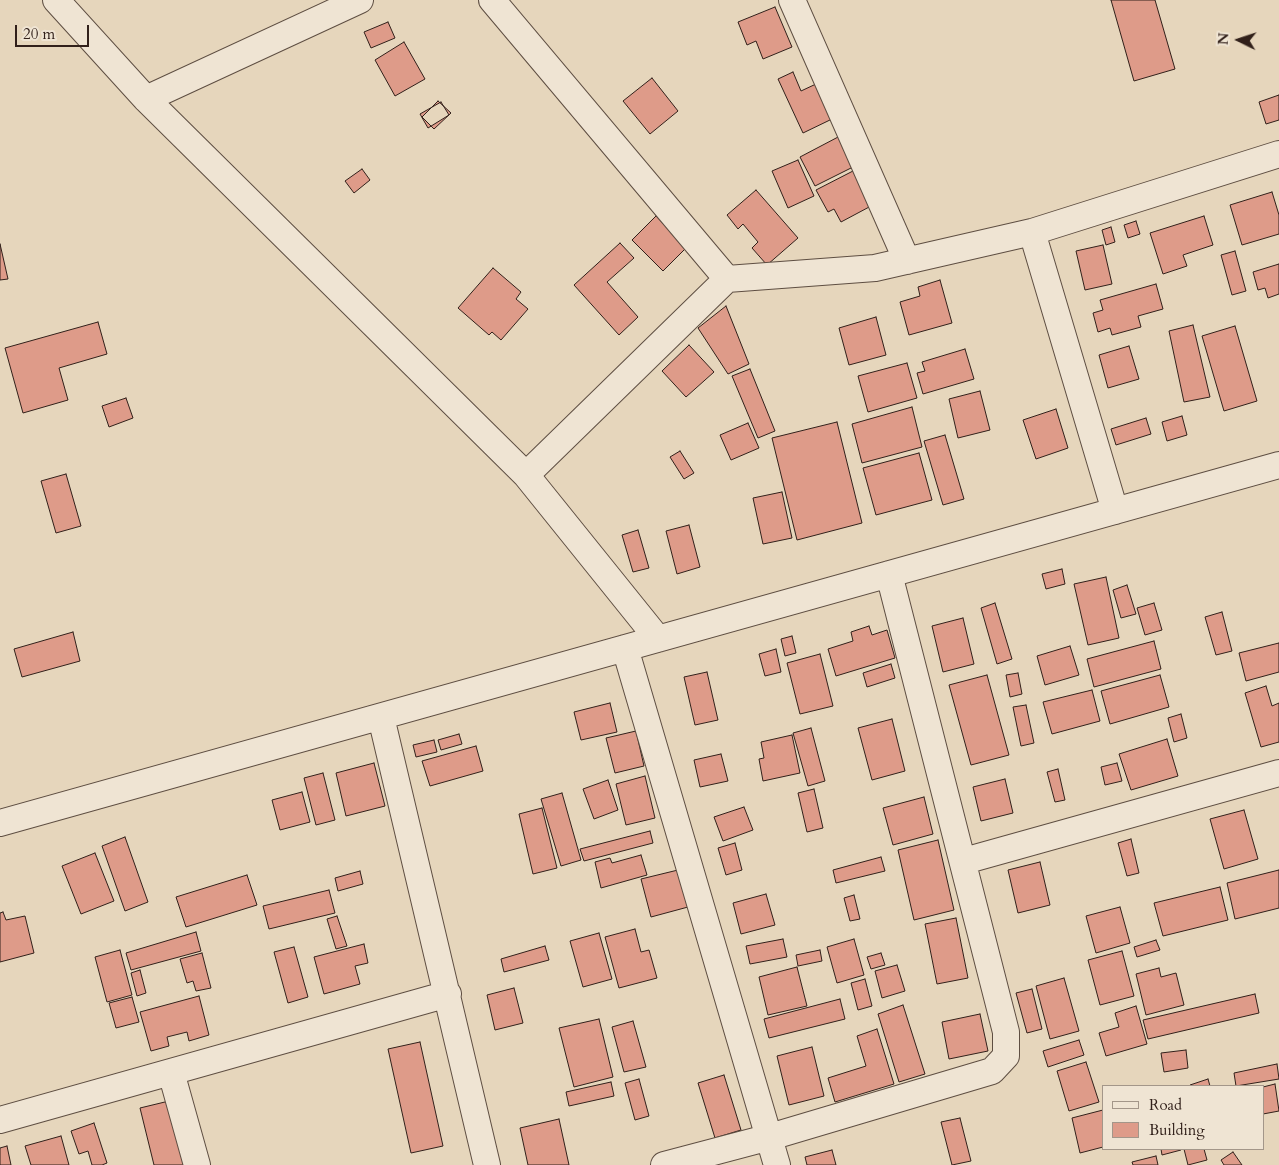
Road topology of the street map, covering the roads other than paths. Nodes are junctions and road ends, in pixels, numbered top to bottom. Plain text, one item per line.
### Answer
1 (56, 0) edge
2 (360, 0) edge
3 (492, 0) edge
4 (792, 0) edge
5 (146, 99) junction
6 (1279, 154) edge
7 (1032, 232) junction
8 (907, 261) junction
9 (727, 279) junction
10 (1279, 465) edge
11 (526, 475) junction
12 (1115, 511) junction
13 (889, 574) junction
14 (658, 639) junction
15 (625, 648) junction
16 (381, 717) junction
17 (1279, 773) edge
18 (0, 823) edge
19 (964, 861) junction
20 (448, 994) junction
21 (171, 1072) junction
22 (0, 1120) edge
23 (770, 1137) junction
24 (197, 1165) edge
25 (487, 1165) edge
26 (664, 1165) edge
27 (777, 1165) edge

1 - 5 street
2 - 5 street
3 - 9 street
4 - 8 street
5 - 11 street
6 - 7 street
7 - 8 street
7 - 12 street
8 - 9 street
9 - 11 street
10 - 12 street
11 - 14 street
12 - 13 street
13 - 14 street
13 - 19 street
14 - 15 street
15 - 16 street
15 - 23 street
16 - 18 street
16 - 20 street
17 - 19 street
19 - 23 street
20 - 21 street
20 - 25 street
21 - 22 street
21 - 24 street
23 - 26 street
23 - 27 street

